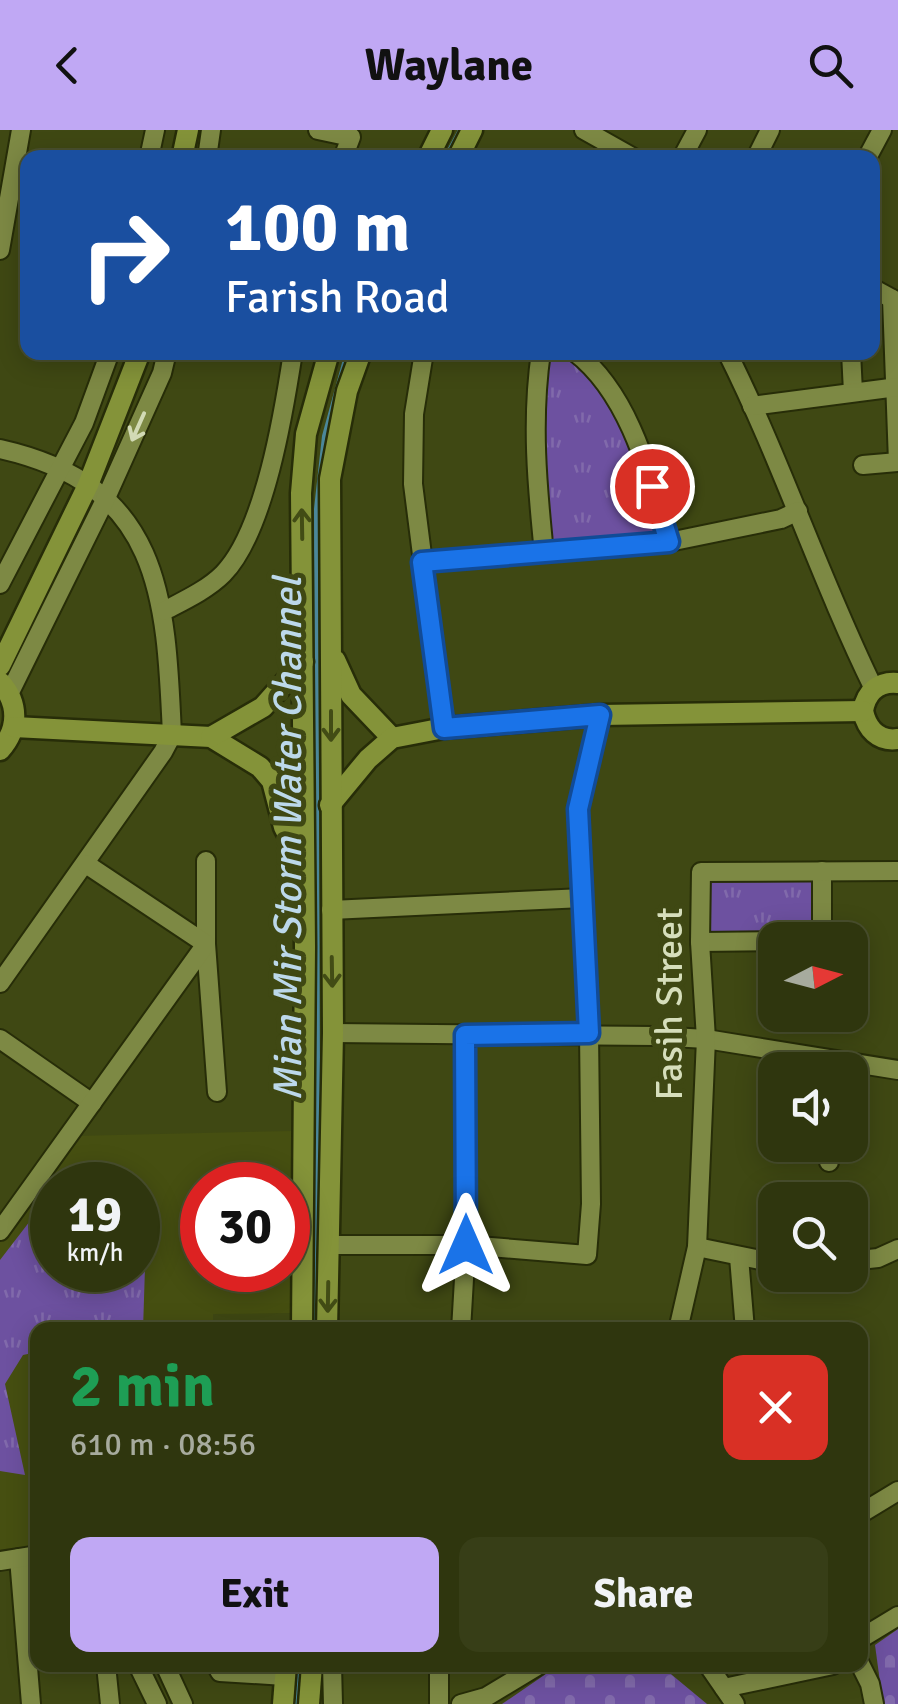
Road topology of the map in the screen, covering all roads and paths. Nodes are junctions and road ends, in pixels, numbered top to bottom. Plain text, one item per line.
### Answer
1 (21, 130) edge
2 (325, 131) edge
3 (596, 133) edge
4 (353, 134) edge
5 (622, 150) edge
6 (0, 250) edge
7 (895, 300) edge
8 (107, 360) edge
9 (127, 360) edge
10 (136, 360) edge
11 (165, 360) edge
12 (292, 360) edge
13 (328, 360) edge
14 (358, 360) edge
15 (423, 360) edge
16 (540, 360) edge
17 (584, 360) edge
18 (731, 360) edge
19 (851, 360) edge
20 (896, 387) edge
21 (853, 392) junction
22 (752, 406) junction
23 (0, 450) edge
24 (898, 462) edge
25 (863, 465) dead end
26 (76, 477) junction
27 (105, 500) junction
28 (798, 511) junction
29 (669, 542) junction
30 (544, 552) junction
31 (422, 562) junction
32 (0, 584) edge
33 (164, 611) junction
34 (0, 635) edge
35 (332, 642) junction
36 (303, 662) junction
37 (0, 666) edge
38 (898, 684) edge
39 (5, 688) edge
40 (874, 689) junction
41 (863, 710) junction
42 (600, 715) junction
43 (14, 727) junction
44 (444, 728) junction
45 (172, 735) junction
46 (211, 737) junction
47 (392, 738) junction
48 (898, 739) edge
49 (0, 750) edge
50 (330, 805) junction
51 (206, 861) dead end
52 (86, 864) junction
53 (305, 866) junction
54 (822, 871) junction
55 (898, 871) edge
56 (583, 898) junction
57 (331, 910) junction
58 (822, 922) edge
59 (758, 941) edge
60 (700, 942) junction
61 (206, 944) junction
62 (0, 984) edge
63 (333, 1033) junction
64 (589, 1033) junction
65 (465, 1035) junction
66 (0, 1039) edge
67 (706, 1039) junction
68 (768, 1052) edge
69 (868, 1068) edge
70 (898, 1070) edge
71 (217, 1092) dead end
72 (92, 1103) junction
73 (0, 1231) edge
74 (329, 1244) junction
75 (466, 1245) junction
76 (697, 1246) junction
77 (898, 1249) edge
78 (739, 1257) junction
79 (868, 1259) edge
80 (758, 1260) edge
81 (302, 1322) edge
82 (328, 1322) edge
83 (461, 1322) edge
84 (680, 1322) edge
85 (744, 1322) edge
86 (898, 1491) edge
87 (868, 1509) edge
88 (28, 1556) edge
89 (0, 1562) edge
90 (898, 1616) edge
91 (30, 1630) edge
92 (868, 1634) edge
93 (31, 1672) edge
94 (107, 1672) edge
95 (142, 1672) edge
96 (167, 1672) edge
97 (285, 1672) edge
98 (312, 1672) edge
99 (332, 1672) edge
100 (439, 1672) edge
101 (527, 1672) edge
102 (713, 1672) edge
103 (810, 1672) edge
104 (864, 1672) edge
105 (730, 1696) edge
106 (32, 1704) edge
107 (110, 1704) edge
108 (158, 1704) edge
109 (183, 1704) edge
110 (283, 1704) edge
111 (310, 1704) edge
112 (333, 1704) edge
113 (439, 1704) edge
114 (461, 1704) edge
115 (874, 1704) edge

1 - 6 street
2 - 4 street
3 - 5 street
7 - 20 street
8 - 26 street
9 - 26 main road
10 - 26 main road
11 -> 27 street
12 - 33 street
36 -> 13 main road
14 - 35 main road
15 - 31 street
16 - 30 street
17 - 29 street
18 - 22 street
19 - 21 street
20 - 21 street
20 - 24 street
21 - 22 street
22 - 28 street
23 - 26 street
24 - 25 street
26 - 27 street
26 - 32 street
26 - 34 main road
26 - 37 main road
27 - 33 street
27 - 39 street
28 - 29 street
28 - 40 street
29 - 30 street
30 - 31 street
31 - 44 street
33 - 45 street
35 - 47 main road
35 -> 50 main road
36 - 46 main road
36 - 53 main road
38 - 40 main road
39 - 43 main road
40 - 41 main road
41 - 42 main road
41 - 48 main road
42 - 44 main road
42 - 56 street
43 - 45 main road
43 - 49 main road
44 - 47 main road
45 - 46 main road
45 - 52 street
46 - 53 main road
47 - 50 main road
50 - 57 main road
51 - 61 street
52 - 61 street
52 - 62 street
53 - 81 main road
54 - 55 street, Fasih Street
54 - 58 street
54 - 60 street, Fasih Street
56 - 57 street
56 - 64 street
57 -> 63 main road
59 - 60 street
60 - 67 street, Fasih Street
61 - 71 street
61 - 72 street
63 - 65 street
63 - 74 main road
64 - 65 street
64 - 67 street
64 - 75 street
65 - 75 street
66 - 72 street
67 - 68 street
67 - 76 street, Fasih Street
69 - 70 street
72 - 73 street
74 - 75 street
74 -> 82 main road
75 - 83 street
76 - 78 street
76 - 84 street, Fasih Street
77 - 79 street
78 - 80 street
78 - 85 street
86 - 87 street
88 - 89 street
88 - 91 street
90 - 92 street
93 - 106 street
94 - 107 street
95 - 108 street
96 - 109 street
97 - 110 main road
98 - 111 main road
99 - 112 street
100 - 113 street
101 - 114 street
102 - 105 street
103 - 105 street
104 - 115 street

